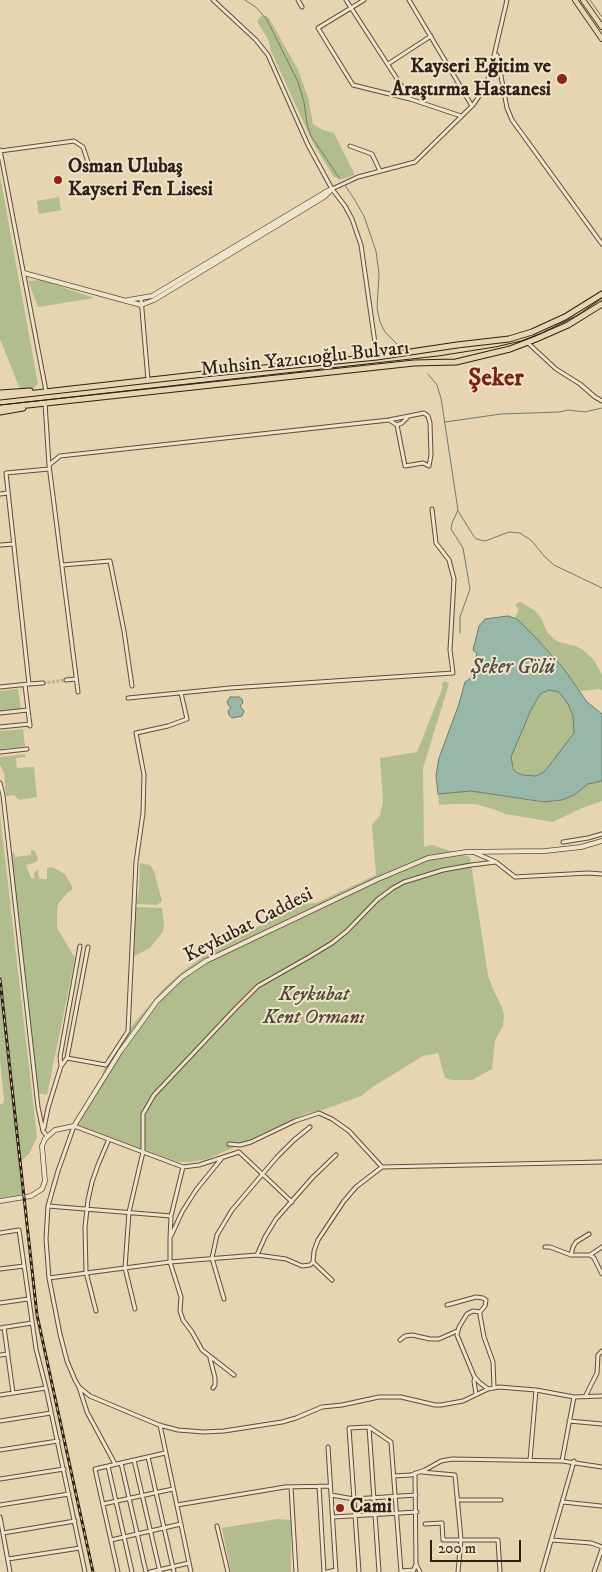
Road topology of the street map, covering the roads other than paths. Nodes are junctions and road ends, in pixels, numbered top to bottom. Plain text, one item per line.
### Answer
1 (213, 0) edge
2 (298, 0) edge
3 (346, 0) edge
4 (364, 0) edge
5 (409, 0) edge
6 (507, 0) edge
7 (575, 0) edge
8 (583, 0) edge
9 (302, 7) dead end
10 (351, 8) junction
11 (602, 27) edge
12 (431, 36) junction
13 (602, 39) edge
14 (496, 52) junction
15 (388, 64) junction
16 (410, 100) junction
17 (472, 106) junction
18 (462, 116) junction
19 (350, 146) dead end
20 (0, 150) edge
21 (90, 168) dead end
22 (380, 171) junction
23 (332, 188) junction
24 (602, 244) edge
25 (24, 273) junction
26 (602, 294) edge
27 (142, 298) junction
28 (126, 300) junction
29 (602, 304) edge
30 (141, 305) junction
31 (527, 343) junction
32 (376, 358) junction
33 (148, 380) junction
34 (46, 392) junction
35 (0, 393) edge
36 (0, 397) edge
37 (602, 401) edge
38 (45, 403) junction
39 (0, 408) edge
40 (0, 412) edge
41 (407, 417) junction
42 (389, 420) junction
43 (397, 425) junction
44 (49, 467) junction
45 (8, 493) junction
46 (0, 494) edge
47 (432, 509) dead end
48 (14, 544) junction
49 (0, 545) edge
50 (62, 565) junction
51 (76, 679) junction
52 (66, 680) tunnel mouth
53 (43, 683) tunnel mouth
54 (27, 684) junction
55 (132, 686) dead end
56 (0, 687) edge
57 (78, 692) dead end
58 (181, 693) junction
59 (128, 698) dead end
60 (28, 710) junction
61 (0, 713) edge
62 (0, 727) edge
63 (27, 748) dead end
64 (0, 752) edge
65 (0, 783) edge
66 (602, 834) edge
67 (602, 841) edge
68 (563, 842) dead end
69 (472, 852) junction
70 (496, 862) junction
71 (602, 874) edge
72 (80, 946) dead end
73 (88, 947) dead end
74 (68, 1058) junction
75 (106, 1065) junction
76 (112, 1065) junction
77 (61, 1066) junction
78 (74, 1126) junction
79 (310, 1127) dead end
80 (43, 1131) junction
81 (46, 1136) junction
82 (109, 1139) junction
83 (229, 1144) dead end
84 (143, 1152) junction
85 (336, 1155) dead end
86 (224, 1156) junction
87 (602, 1162) edge
88 (183, 1167) junction
89 (382, 1167) junction
90 (262, 1175) junction
91 (0, 1201) edge
92 (292, 1202) junction
93 (48, 1206) junction
94 (87, 1209) junction
95 (128, 1212) junction
96 (171, 1216) junction
97 (0, 1233) edge
98 (589, 1234) dead end
99 (170, 1239) junction
100 (544, 1247) dead end
101 (602, 1247) edge
102 (257, 1255) junction
103 (571, 1255) junction
104 (590, 1255) junction
105 (212, 1258) junction
106 (170, 1262) junction
107 (313, 1262) junction
108 (24, 1266) junction
109 (125, 1268) junction
110 (0, 1270) edge
111 (601, 1271) edge
112 (86, 1272) junction
113 (49, 1278) junction
114 (332, 1280) dead end
115 (28, 1298) junction
116 (224, 1299) dead end
117 (0, 1303) edge
118 (447, 1305) dead end
119 (134, 1309) dead end
120 (96, 1311) dead end
121 (480, 1312) junction
122 (32, 1323) junction
123 (2, 1328) edge
124 (457, 1331) junction
125 (400, 1340) dead end
126 (602, 1352) edge
127 (8, 1354) junction
128 (0, 1355) edge
129 (208, 1355) junction
130 (234, 1375) dead end
131 (475, 1378) junction
132 (79, 1387) junction
133 (494, 1387) junction
134 (46, 1388) junction
135 (213, 1388) dead end
136 (488, 1389) junction
137 (536, 1390) junction
138 (13, 1393) junction
139 (476, 1394) junction
140 (0, 1395) edge
141 (602, 1396) edge
142 (574, 1397) junction
143 (585, 1397) junction
144 (51, 1413) junction
145 (0, 1421) edge
146 (569, 1421) junction
147 (602, 1424) edge
148 (160, 1425) junction
149 (369, 1427) junction
150 (58, 1441) junction
151 (328, 1447) dead end
152 (0, 1450) edge
153 (166, 1453) junction
154 (148, 1457) junction
155 (134, 1460) junction
156 (530, 1460) junction
157 (562, 1460) junction
158 (574, 1461) junction
159 (121, 1463) junction
160 (115, 1464) junction
161 (108, 1466) junction
162 (602, 1467) edge
163 (64, 1469) junction
164 (421, 1472) junction
165 (416, 1473) junction
166 (394, 1476) junction
167 (0, 1479) edge
168 (319, 1486) junction
169 (330, 1486) junction
170 (291, 1487) junction
171 (173, 1488) junction
172 (156, 1492) junction
173 (69, 1494) junction
174 (143, 1495) junction
175 (331, 1495) junction
176 (416, 1495) junction
177 (395, 1496) junction
178 (129, 1498) junction
179 (374, 1498) junction
180 (354, 1499) junction
181 (457, 1500) junction
182 (501, 1500) dead end
183 (116, 1501) junction
184 (563, 1502) junction
185 (103, 1504) junction
186 (0, 1505) edge
187 (177, 1505) junction
188 (601, 1506) dead end
189 (417, 1512) junction
190 (396, 1513) junction
191 (375, 1514) junction
192 (355, 1516) junction
193 (0, 1517) edge
194 (332, 1517) junction
195 (75, 1521) junction
196 (181, 1524) junction
197 (426, 1524) dead end
198 (217, 1526) dead end
199 (164, 1528) junction
200 (2, 1530) edge
201 (151, 1531) junction
202 (137, 1534) junction
203 (124, 1537) junction
204 (461, 1539) junction
205 (111, 1540) junction
206 (552, 1540) junction
207 (80, 1548) junction
208 (602, 1548) edge
209 (8, 1559) junction
210 (189, 1563) junction
211 (416, 1564) junction
212 (173, 1567) junction
213 (160, 1571) edge
214 (336, 1571) edge
215 (413, 1571) edge
216 (10, 1572) edge
217 (85, 1572) edge
218 (118, 1572) edge
219 (132, 1572) edge
220 (146, 1572) edge
221 (150, 1572) edge
222 (174, 1572) edge
223 (191, 1572) edge
224 (228, 1572) edge
225 (296, 1572) edge
226 (326, 1572) edge
227 (359, 1572) edge
228 (379, 1572) edge
229 (400, 1572) edge
230 (420, 1572) edge
231 (458, 1572) edge
232 (500, 1572) edge
233 (542, 1572) edge
234 (594, 1572) edge

1 - 23 street
2 - 9 street
3 - 10 street
4 - 10 street
5 - 12 street
6 - 14 street
7 - 13 main road
8 - 11 main road
10 - 15 street
10 - 16 street
12 - 15 street
12 - 17 street
14 - 17 street
14 - 24 street
15 - 16 street
16 - 18 street
17 - 18 street
18 - 22 street
19 - 22 street
20 - 21 street
20 - 25 street
22 - 23 street
23 - 27 street
23 - 30 street
23 - 32 street
25 - 28 street
25 - 34 street
26 - 32 highway, Muhsin Yazıcıoğlu Bulvarı
27 - 28 street
27 - 30 street
28 - 30 street
29 - 31 highway, Muhsin Yazıcıoğlu Bulvarı
30 - 33 street
31 - 37 street
31 - 38 highway, Muhsin Yazıcıoğlu Bulvarı
32 - 33 highway, Muhsin Yazıcıoğlu Bulvarı
33 - 34 highway, Muhsin Yazıcıoğlu Bulvarı
34 - 35 highway
34 - 36 highway, Muhsin Yazıcıoğlu Bulvarı
38 - 39 highway, Muhsin Yazıcıoğlu Bulvarı
38 - 40 highway
38 - 44 street
41 - 42 street
41 - 43 street
41 - 43 street
42 - 43 street
42 - 44 street
44 - 45 street
44 - 50 street
45 - 46 street
45 - 48 street
47 - 58 street
48 - 49 street
48 - 54 street
50 - 51 street
50 - 55 street
51 - 52 street
51 - 57 street
53 - 54 street
54 - 56 street
54 - 60 street
58 - 59 street
58 - 75 street
60 - 61 street
60 - 62 street
63 - 64 street
65 - 80 street
66 - 68 street
67 - 69 street, Keykubat Caddesi
69 - 70 street
69 - 76 street, Keykubat Caddesi
70 - 71 street
70 - 84 street
72 - 77 street
73 - 74 street
74 - 75 street
74 - 77 street
75 - 76 street
76 - 78 street, Keykubat Caddesi
77 - 80 street
78 - 81 street
78 - 82 street
78 - 93 street
79 - 90 street
80 - 81 street
81 - 91 street
82 - 84 street
82 - 94 street
83 - 89 street
84 - 88 street
84 - 95 street
85 - 92 street
86 - 88 street
86 - 90 street
86 - 99 street
87 - 89 street
88 - 96 street
89 - 107 street
90 - 92 street
90 - 105 street
92 - 102 street
93 - 94 street
93 - 113 street
94 - 95 street
94 - 112 street
95 - 96 street
95 - 109 street
96 - 99 street
97 - 108 street
98 - 103 street
99 - 106 street
100 - 103 street
101 - 104 street
102 - 105 street
102 - 107 street
103 - 104 street
104 - 111 street
105 - 106 street
105 - 116 street
106 - 109 street
106 - 129 street
107 - 114 street
108 - 110 street
108 - 115 street
109 - 112 street
109 - 119 street
112 - 113 street
112 - 120 street
113 - 132 street
115 - 117 street
115 - 122 street
118 - 121 street
121 - 124 street
121 - 133 street
122 - 123 street
122 - 134 street
123 - 127 street
124 - 125 street
124 - 131 street
126 - 143 street
127 - 128 street
127 - 138 street
129 - 130 street
129 - 135 street
131 - 136 street
131 - 139 street
132 - 148 street
132 - 160 street
133 - 136 street
133 - 137 street
134 - 138 street
134 - 144 street
136 - 139 street
137 - 142 street
137 - 156 street
138 - 140 street
139 - 148 street
141 - 143 street
142 - 143 street
142 - 146 street
144 - 145 street
144 - 150 street
146 - 147 street
146 - 157 street
148 - 153 street
149 - 166 street
149 - 179 street
149 - 180 street
150 - 152 street
150 - 163 street
151 - 169 street
153 - 154 street
153 - 171 street
154 - 155 street
154 - 172 street
155 - 159 street
155 - 174 street
156 - 157 street
156 - 164 street
157 - 158 street
158 - 162 street
158 - 184 street
159 - 160 street
159 - 178 street
160 - 161 street
161 - 183 street
161 - 185 street
163 - 167 street
163 - 173 street
164 - 165 street
164 - 181 street
165 - 166 street
165 - 176 street
166 - 177 street
168 - 169 street
168 - 170 street
168 - 226 street
169 - 175 street
170 - 187 street
170 - 225 street
171 - 172 street
171 - 187 street
172 - 174 street
172 - 199 street
173 - 186 street
173 - 195 street
174 - 178 street
174 - 201 street
175 - 180 street
175 - 194 street
176 - 177 street
176 - 189 street
177 - 179 street
177 - 190 street
178 - 183 street
178 - 202 street
179 - 180 street
179 - 191 street
180 - 192 street
181 - 182 street
181 - 204 street
183 - 185 street
183 - 203 street
184 - 188 street
184 - 206 street
185 - 205 street
187 - 196 street
189 - 190 street
189 - 211 street
190 - 191 street
190 - 229 street
191 - 192 street
191 - 228 street
192 - 194 street
192 - 227 street
193 - 200 street
194 - 214 street
195 - 200 street
195 - 207 street
196 - 199 street
196 - 210 street
197 - 204 street
198 - 224 street
199 - 201 street
199 - 212 street
200 - 209 street
201 - 202 street
201 - 213 street
202 - 203 street
202 - 220 street
203 - 205 street
203 - 219 street
204 - 231 street
204 - 232 street
205 - 218 street
206 - 208 street
206 - 233 street
207 - 209 street
207 - 217 street
208 - 234 street
209 - 216 street
210 - 212 street
210 - 223 street
211 - 215 street
211 - 230 street
212 - 213 street
212 - 222 street
213 - 221 street
214 - 226 street
215 - 229 street

